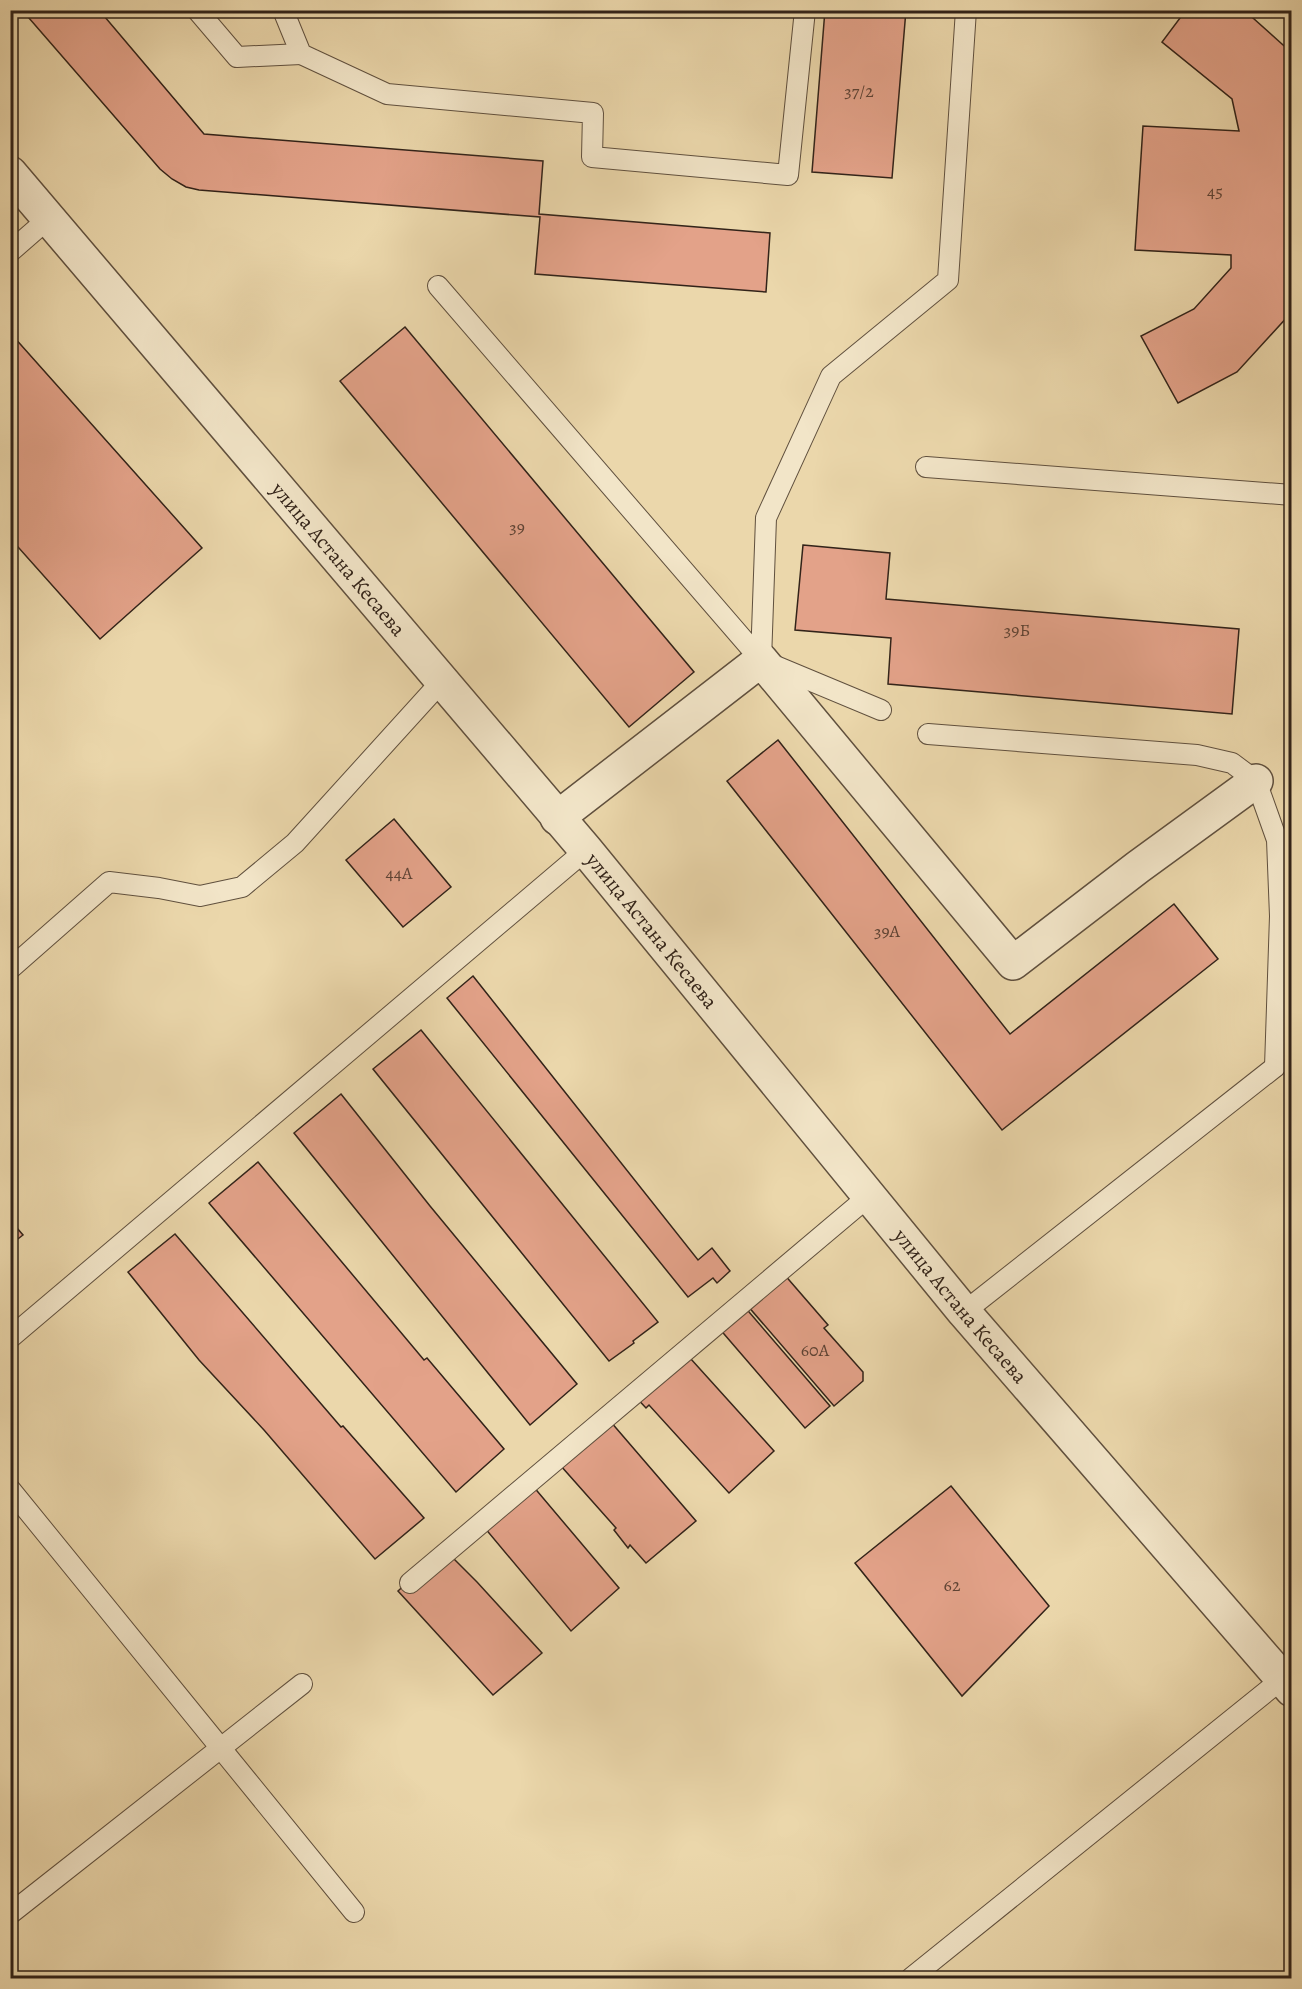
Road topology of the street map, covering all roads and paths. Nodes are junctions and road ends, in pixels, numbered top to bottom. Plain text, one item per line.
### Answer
1 (197, 10) edge
2 (283, 10) edge
3 (805, 10) edge
4 (966, 10) edge
5 (301, 54) junction
6 (10, 173) edge
7 (49, 218) junction
8 (10, 252) edge
9 (438, 286) dead end
10 (926, 467) dead end
11 (1292, 495) edge
12 (762, 660) junction
13 (441, 682) junction
14 (881, 710) dead end
15 (928, 734) dead end
16 (1256, 781) junction
17 (557, 818) junction
18 (1292, 825) edge
19 (1277, 840) junction
20 (586, 850) junction
21 (10, 969) edge
22 (1292, 1023) edge
23 (1275, 1067) junction
24 (869, 1196) junction
25 (964, 1312) junction
26 (10, 1338) edge
27 (10, 1489) edge
28 (410, 1583) dead end
29 (302, 1684) dead end
30 (1287, 1684) edge
31 (221, 1750) junction
32 (354, 1912) dead end
33 (10, 1914) edge
34 (911, 1978) edge

1 - 5 lane
2 - 5 lane
3 - 5 lane
4 - 12 lane
6 - 7 street, улица Астана Кесаева
7 - 8 lane
7 - 13 street, улица Астана Кесаева
9 - 12 lane
10 - 11 lane
12 - 14 lane
12 - 16 street
12 - 17 street
13 - 17 street, улица Астана Кесаева
13 - 21 lane
15 - 16 lane
16 - 19 lane
17 - 20 street, улица Астана Кесаева
18 - 19 lane
19 - 23 lane
20 - 24 street, улица Астана Кесаева
20 - 26 lane
22 - 23 lane
23 - 25 lane
24 - 25 street, улица Астана Кесаева
24 - 28 lane
25 - 30 street, улица Астана Кесаева
27 - 31 lane
29 - 31 lane
30 - 34 lane
31 - 32 lane
31 - 33 lane

